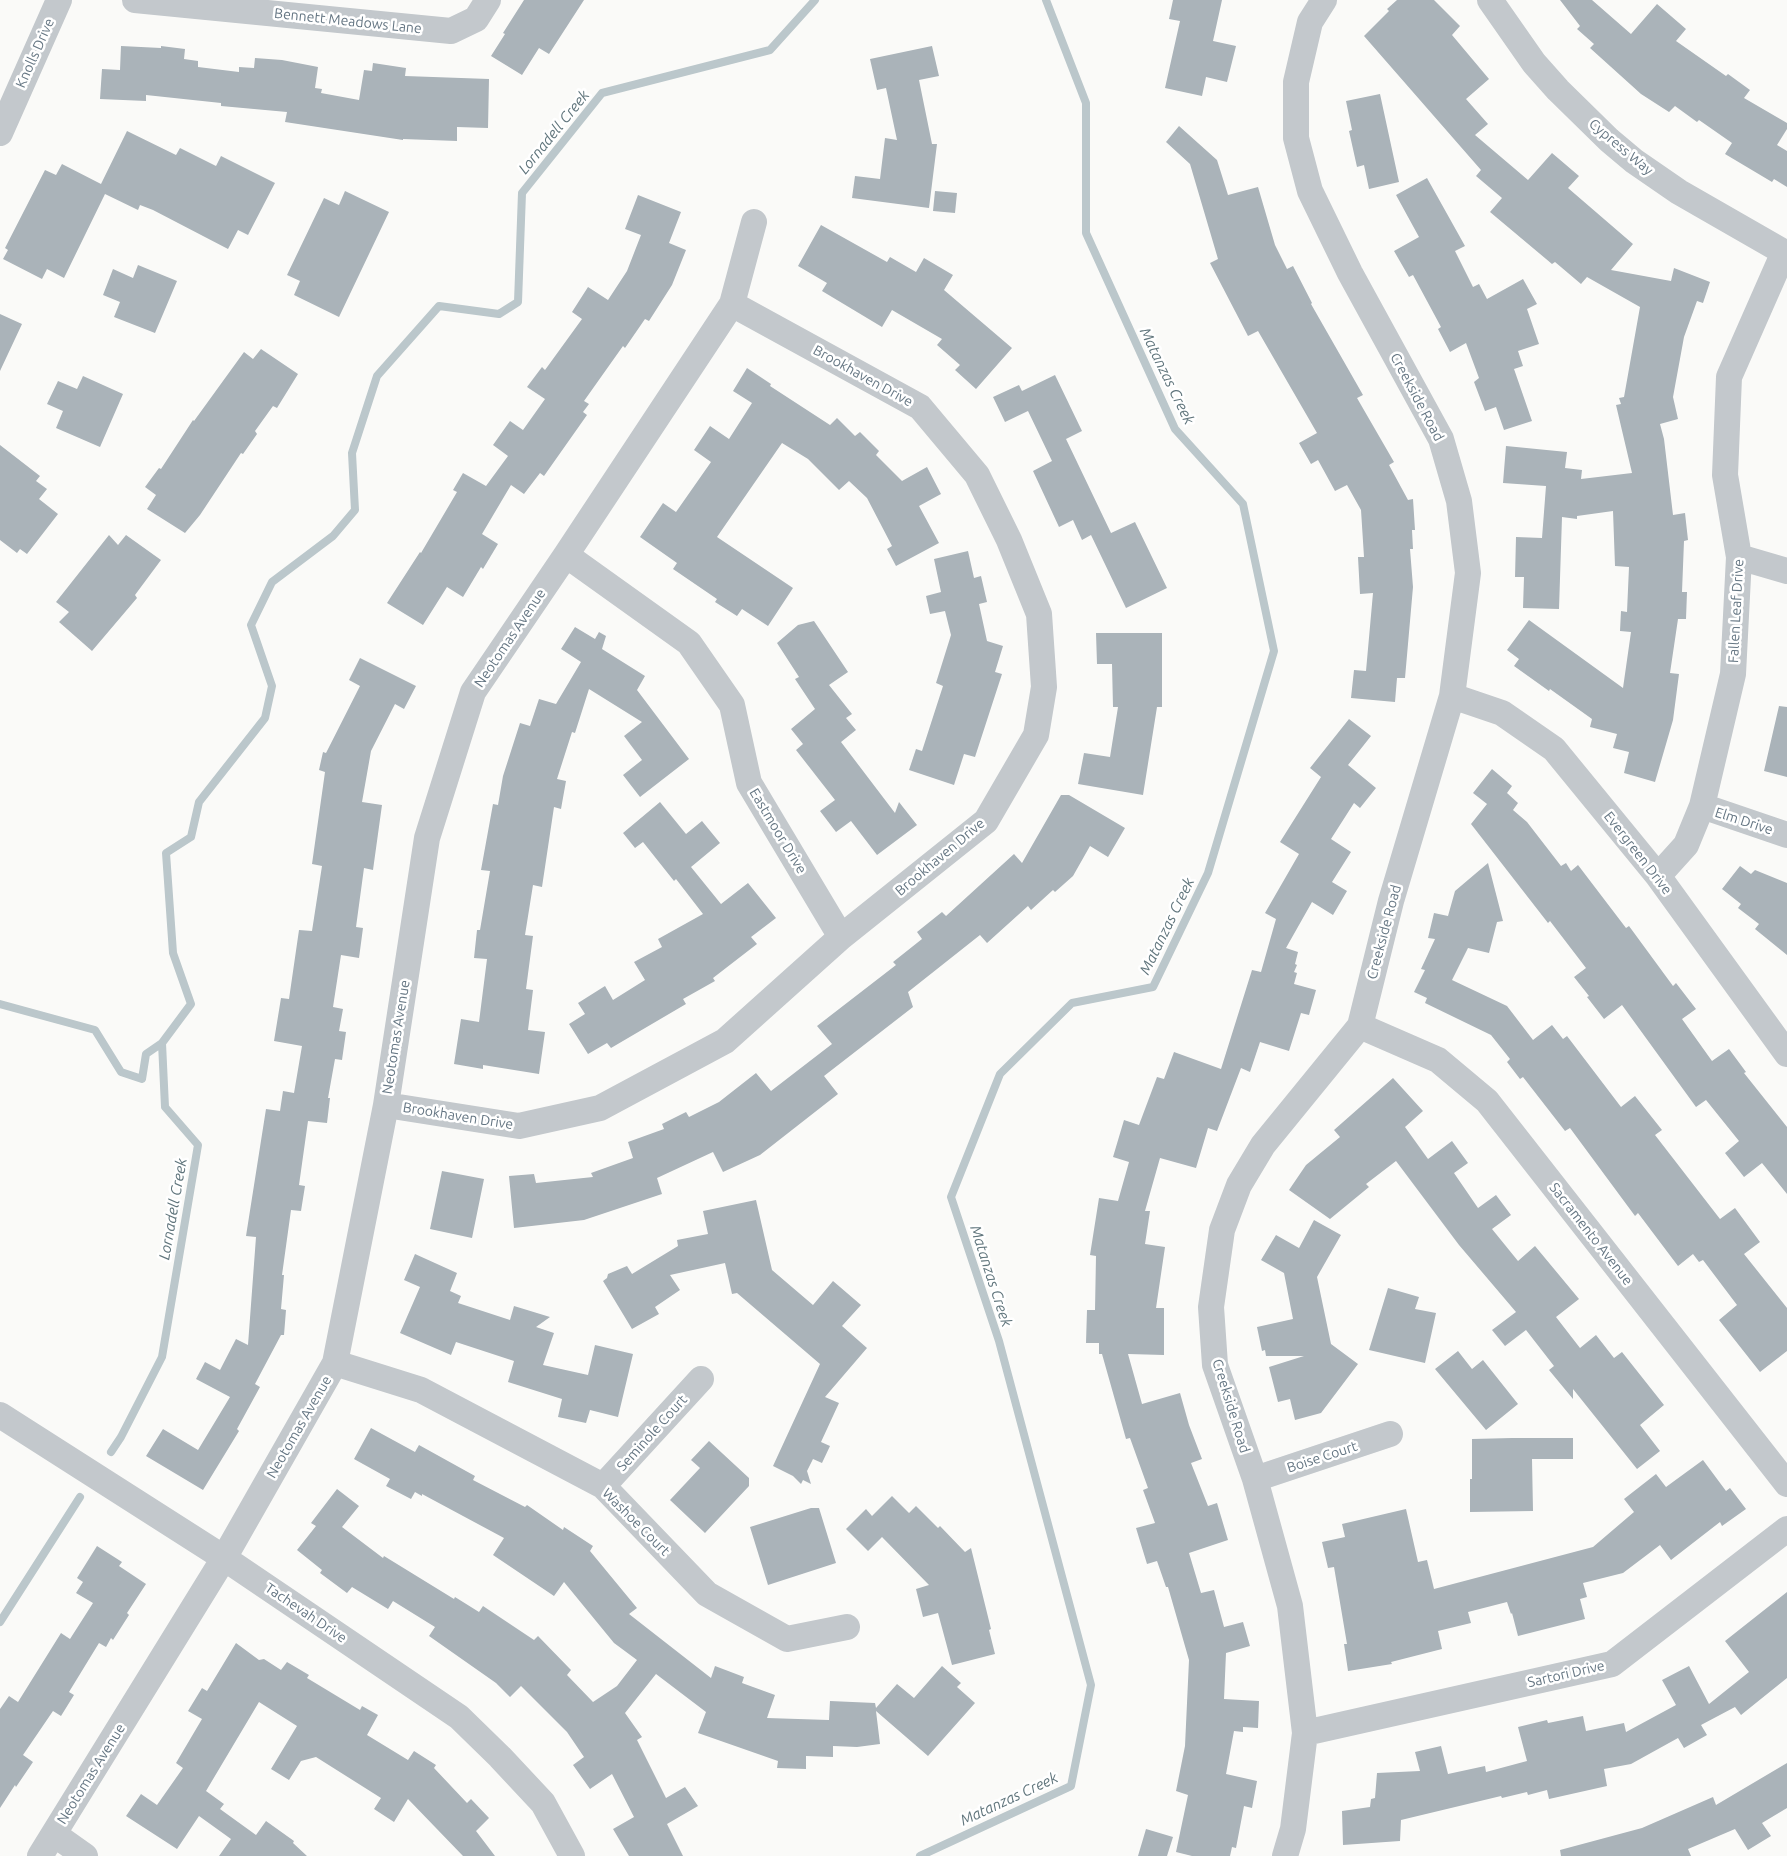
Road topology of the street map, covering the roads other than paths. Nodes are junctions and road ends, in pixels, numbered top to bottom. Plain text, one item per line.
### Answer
1 (58, 0) edge
2 (135, 0) edge
3 (488, 0) edge
4 (1324, 0) edge
5 (1490, 0) edge
6 (0, 133) edge
7 (754, 222) dead end
8 (1786, 253) edge
9 (732, 304) junction
10 (566, 555) junction
11 (1740, 557) junction
12 (1787, 571) edge
13 (1452, 696) junction
14 (1702, 806) junction
15 (1787, 835) edge
16 (1658, 876) junction
17 (841, 937) junction
18 (1360, 1026) junction
19 (1787, 1054) edge
20 (386, 1105) junction
21 (335, 1363) junction
22 (701, 1379) dead end
23 (0, 1415) edge
24 (1390, 1434) dead end
25 (1255, 1479) junction
26 (1787, 1484) edge
27 (603, 1486) junction
28 (1787, 1529) edge
29 (224, 1558) junction
30 (847, 1627) dead end
31 (1305, 1733) junction
32 (54, 1834) junction
33 (40, 1856) edge
34 (86, 1856) edge
35 (572, 1856) edge
36 (1285, 1856) edge

1 - 6 street, Knolls Drive
2 - 3 street, Bennett Meadows Lane
4 - 13 street, Creekside Road
5 - 8 street, Cypress Way
7 - 9 street, Neotomas Avenue
8 - 11 street, Fallen Leaf Drive
9 - 10 street, Neotomas Avenue
9 - 17 street, Brookhaven Drive
10 - 17 street, Eastmoor Drive
10 - 20 street, Neotomas Avenue
11 - 12 street
11 - 14 street, Fallen Leaf Drive
13 - 16 street, Evergreen Drive
13 - 18 street, Creekside Road
14 - 15 street, Elm Drive
14 - 16 street, Fallen Leaf Drive
16 - 19 street, Evergreen Drive
17 - 20 street, Brookhaven Drive
18 - 25 street, Creekside Road
18 - 26 street, Sacramento Avenue
20 - 21 street, Neotomas Avenue
21 - 27 street, Washoe Court
21 - 29 street, Neotomas Avenue
22 - 27 street, Seminole Court
23 - 29 street, Tachevah Drive
24 - 25 street, Boise Court
25 - 31 street, Creekside Road
27 - 30 street, Washoe Court
28 - 31 street, Sartori Drive
29 - 32 street, Neotomas Avenue
29 - 35 street, Tachevah Drive
31 - 36 street, Creekside Road
32 - 33 street, Neotomas Avenue
32 - 34 street

